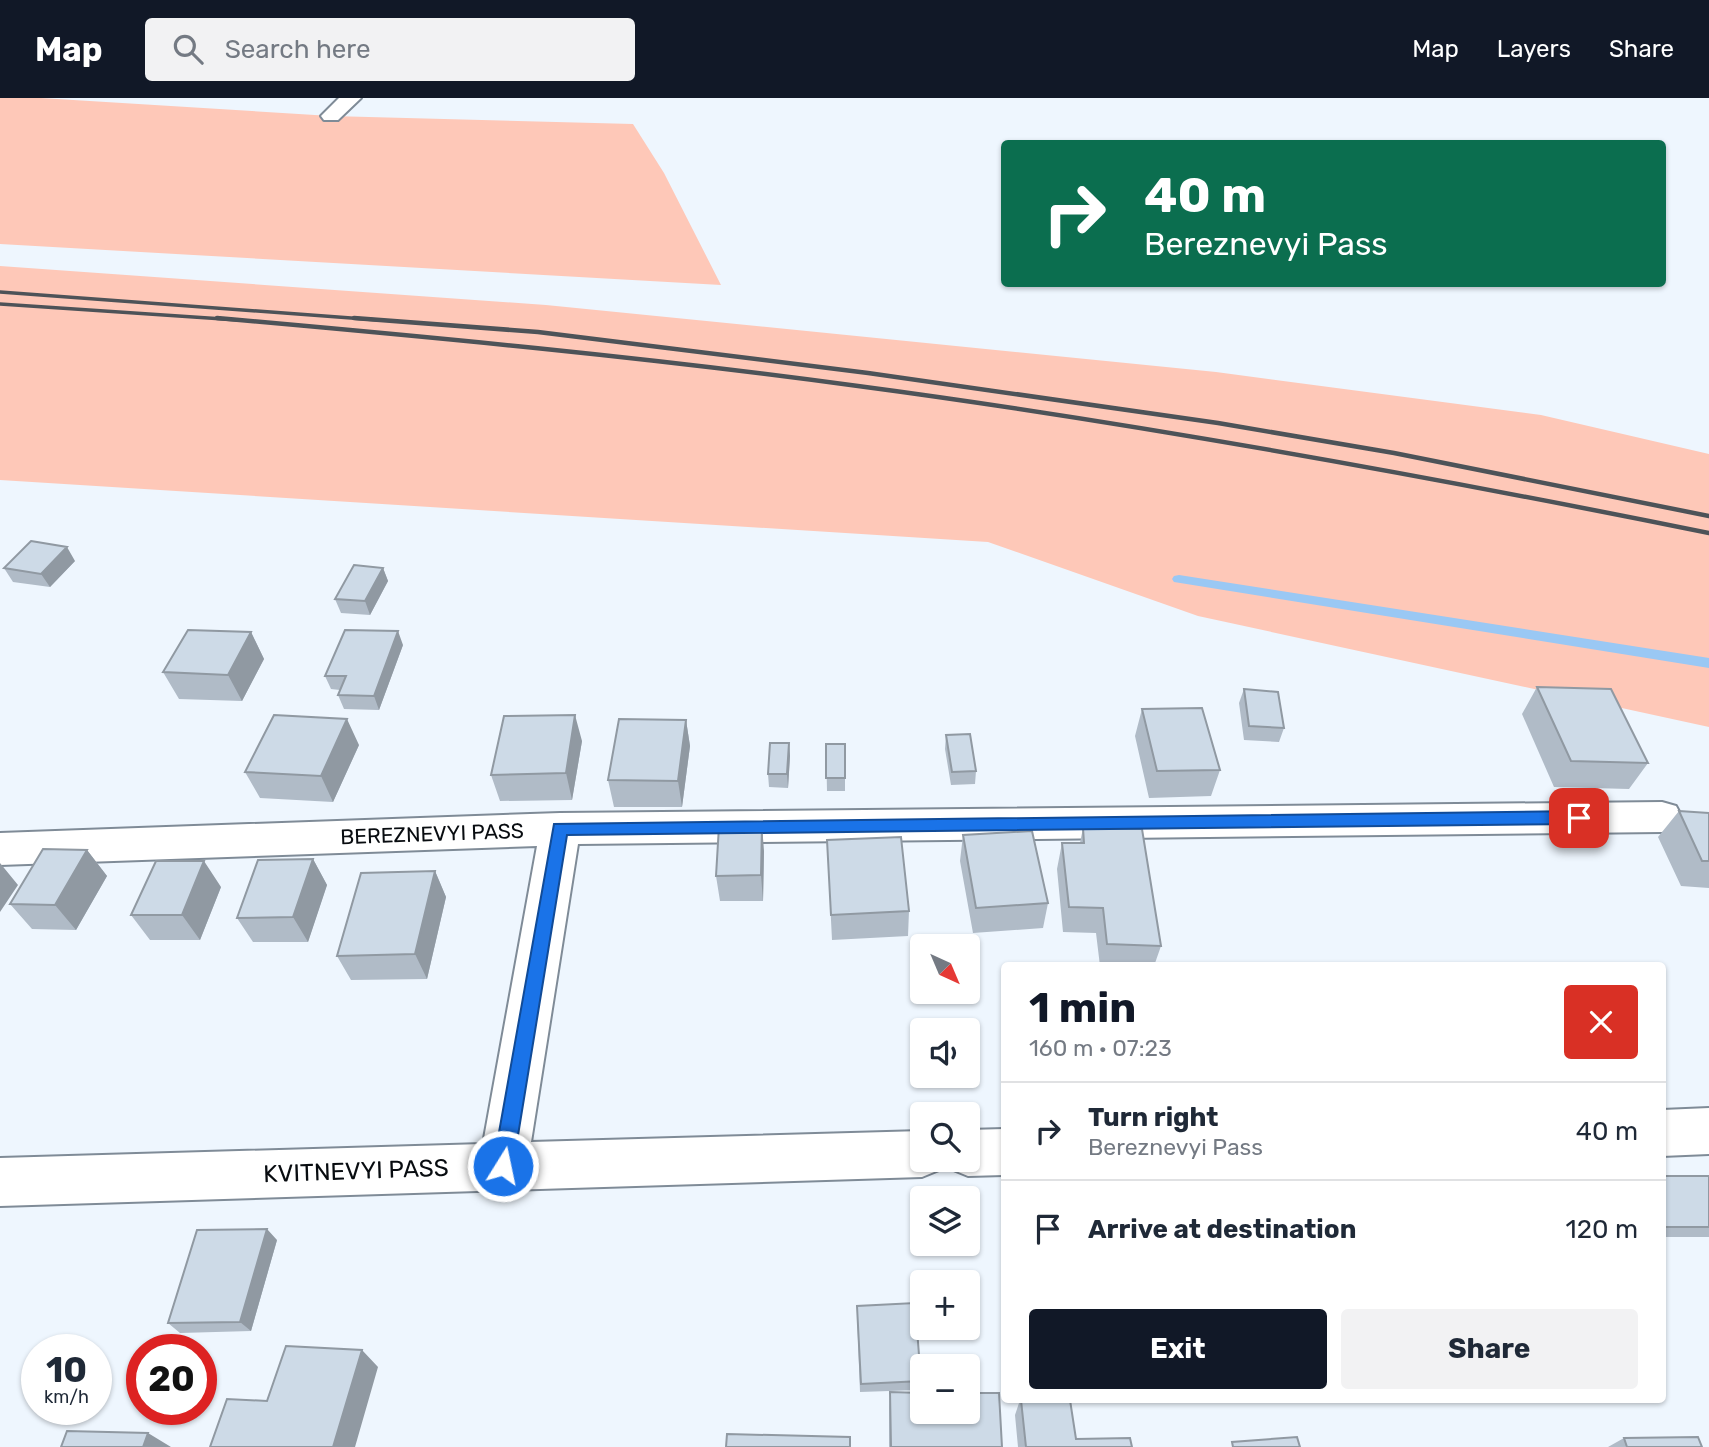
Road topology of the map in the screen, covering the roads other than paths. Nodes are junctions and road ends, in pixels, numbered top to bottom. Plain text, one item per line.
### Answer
1 (351, 98) edge
2 (331, 116) dead end
3 (1662, 817) dead end
4 (560, 829) junction
5 (0, 849) edge
6 (1709, 1131) edge
7 (1666, 1133) edge
8 (1001, 1152) edge
9 (980, 1153) edge
10 (910, 1154) edge
11 (503, 1166) junction
12 (5, 1191) edge

1 - 2 street
3 - 4 street, BEREZNEVYI PASS
4 - 5 street, BEREZNEVYI PASS
4 - 11 street
6 - 7 street
8 - 9 street
10 - 11 street, KVITNEVYI PASS
11 - 12 street, KVITNEVYI PASS

